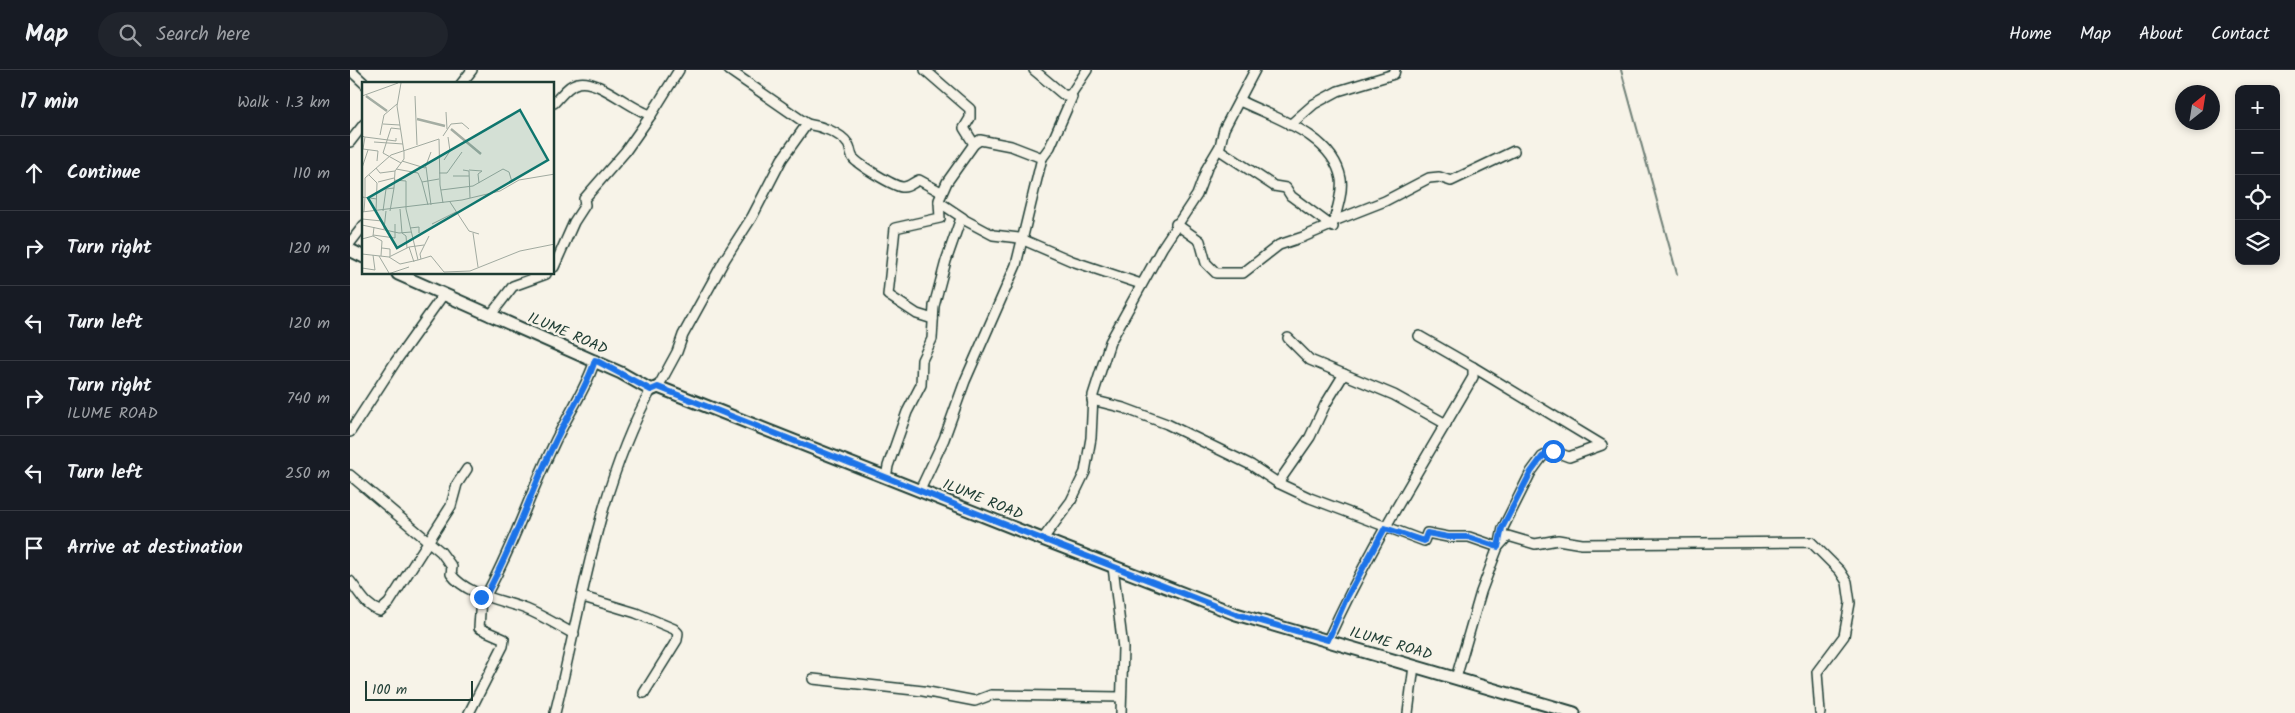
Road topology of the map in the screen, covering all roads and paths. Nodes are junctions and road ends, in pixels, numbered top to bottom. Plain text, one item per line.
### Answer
1 (350, 70) edge
2 (472, 70) edge
3 (680, 70) edge
4 (729, 70) edge
5 (925, 70) edge
6 (1034, 70) edge
7 (1087, 70) edge
8 (1255, 70) edge
9 (1395, 70) edge
10 (363, 82) edge
11 (463, 82) edge
12 (1072, 97) dead end
13 (1240, 101) junction
14 (555, 102) edge
15 (650, 115) junction
16 (807, 124) junction
17 (1290, 125) junction
18 (362, 127) edge
19 (350, 142) edge
20 (974, 144) junction
21 (1221, 150) dead end
22 (1514, 151) dead end
23 (1042, 158) junction
24 (940, 197) junction
25 (963, 218) junction
26 (1176, 224) junction
27 (1333, 225) junction
28 (362, 228) edge
29 (1022, 240) junction
30 (350, 244) edge
31 (350, 250) edge
32 (362, 256) edge
33 (555, 265) edge
34 (542, 275) edge
35 (414, 277) edge
36 (1141, 284) junction
37 (444, 296) junction
38 (490, 316) junction
39 (932, 319) junction
40 (1419, 336) dead end
41 (1288, 338) dead end
42 (595, 360) junction
43 (1472, 367) junction
44 (1344, 374) junction
45 (654, 388) junction
46 (1092, 400) junction
47 (1446, 424) junction
48 (350, 432) edge
49 (467, 469) dead end
50 (350, 475) edge
51 (886, 478) junction
52 (1278, 483) junction
53 (920, 490) junction
54 (1385, 528) junction
55 (1042, 540) junction
56 (428, 542) junction
57 (1499, 545) junction
58 (1113, 567) junction
59 (350, 581) edge
60 (484, 596) junction
61 (583, 597) junction
62 (574, 634) junction
63 (1328, 640) junction
64 (1414, 666) junction
65 (1456, 678) junction
66 (813, 679) dead end
67 (644, 693) dead end
68 (1121, 697) junction
69 (469, 713) edge
70 (554, 713) edge
71 (1121, 713) edge
72 (1408, 713) edge
73 (1574, 713) edge
74 (1820, 713) edge

1 - 10 street
2 - 11 street
3 - 15 street
4 - 16 street
5 - 20 street
6 - 7 street
8 - 13 street
9 - 17 street
12 - 23 street
13 - 17 street
13 - 26 street
14 - 15 street
15 - 33 street
16 - 24 street
16 - 45 street
17 - 27 street
18 - 19 street
20 - 23 street
20 - 24 street
21 - 27 street
22 - 27 street
23 - 29 street
24 - 25 street
24 - 39 street
25 - 29 street
25 - 39 street
26 - 27 street
26 - 36 street
28 - 30 street
29 - 36 street
29 - 53 street
31 - 32 street
34 - 38 street
35 - 37 street, ILUME ROAD
36 - 46 street
37 - 38 street, ILUME ROAD
37 - 48 street
38 - 42 street, ILUME ROAD
39 - 51 street
40 - 43 street
41 - 44 street
42 - 45 street, ILUME ROAD
42 - 60 street
43 - 47 street
43 - 57 street
44 - 47 street
44 - 52 street
45 - 51 street, ILUME ROAD
45 - 61 street
46 - 52 street
46 - 55 street
47 - 54 street
49 - 56 street
50 - 56 street
51 - 53 street, ILUME ROAD
52 - 54 street
53 - 55 street, ILUME ROAD
54 - 57 street
54 - 63 street
55 - 58 street, ILUME ROAD
56 - 59 street
56 - 60 street
57 - 65 street
57 - 74 street
58 - 63 street, ILUME ROAD
58 - 68 street
60 - 62 street
60 - 69 street
61 - 62 street
61 - 67 street
62 - 70 street
63 - 64 street, ILUME ROAD
64 - 65 street, ILUME ROAD
64 - 72 street
65 - 73 street, ILUME ROAD
66 - 68 street
68 - 71 street

